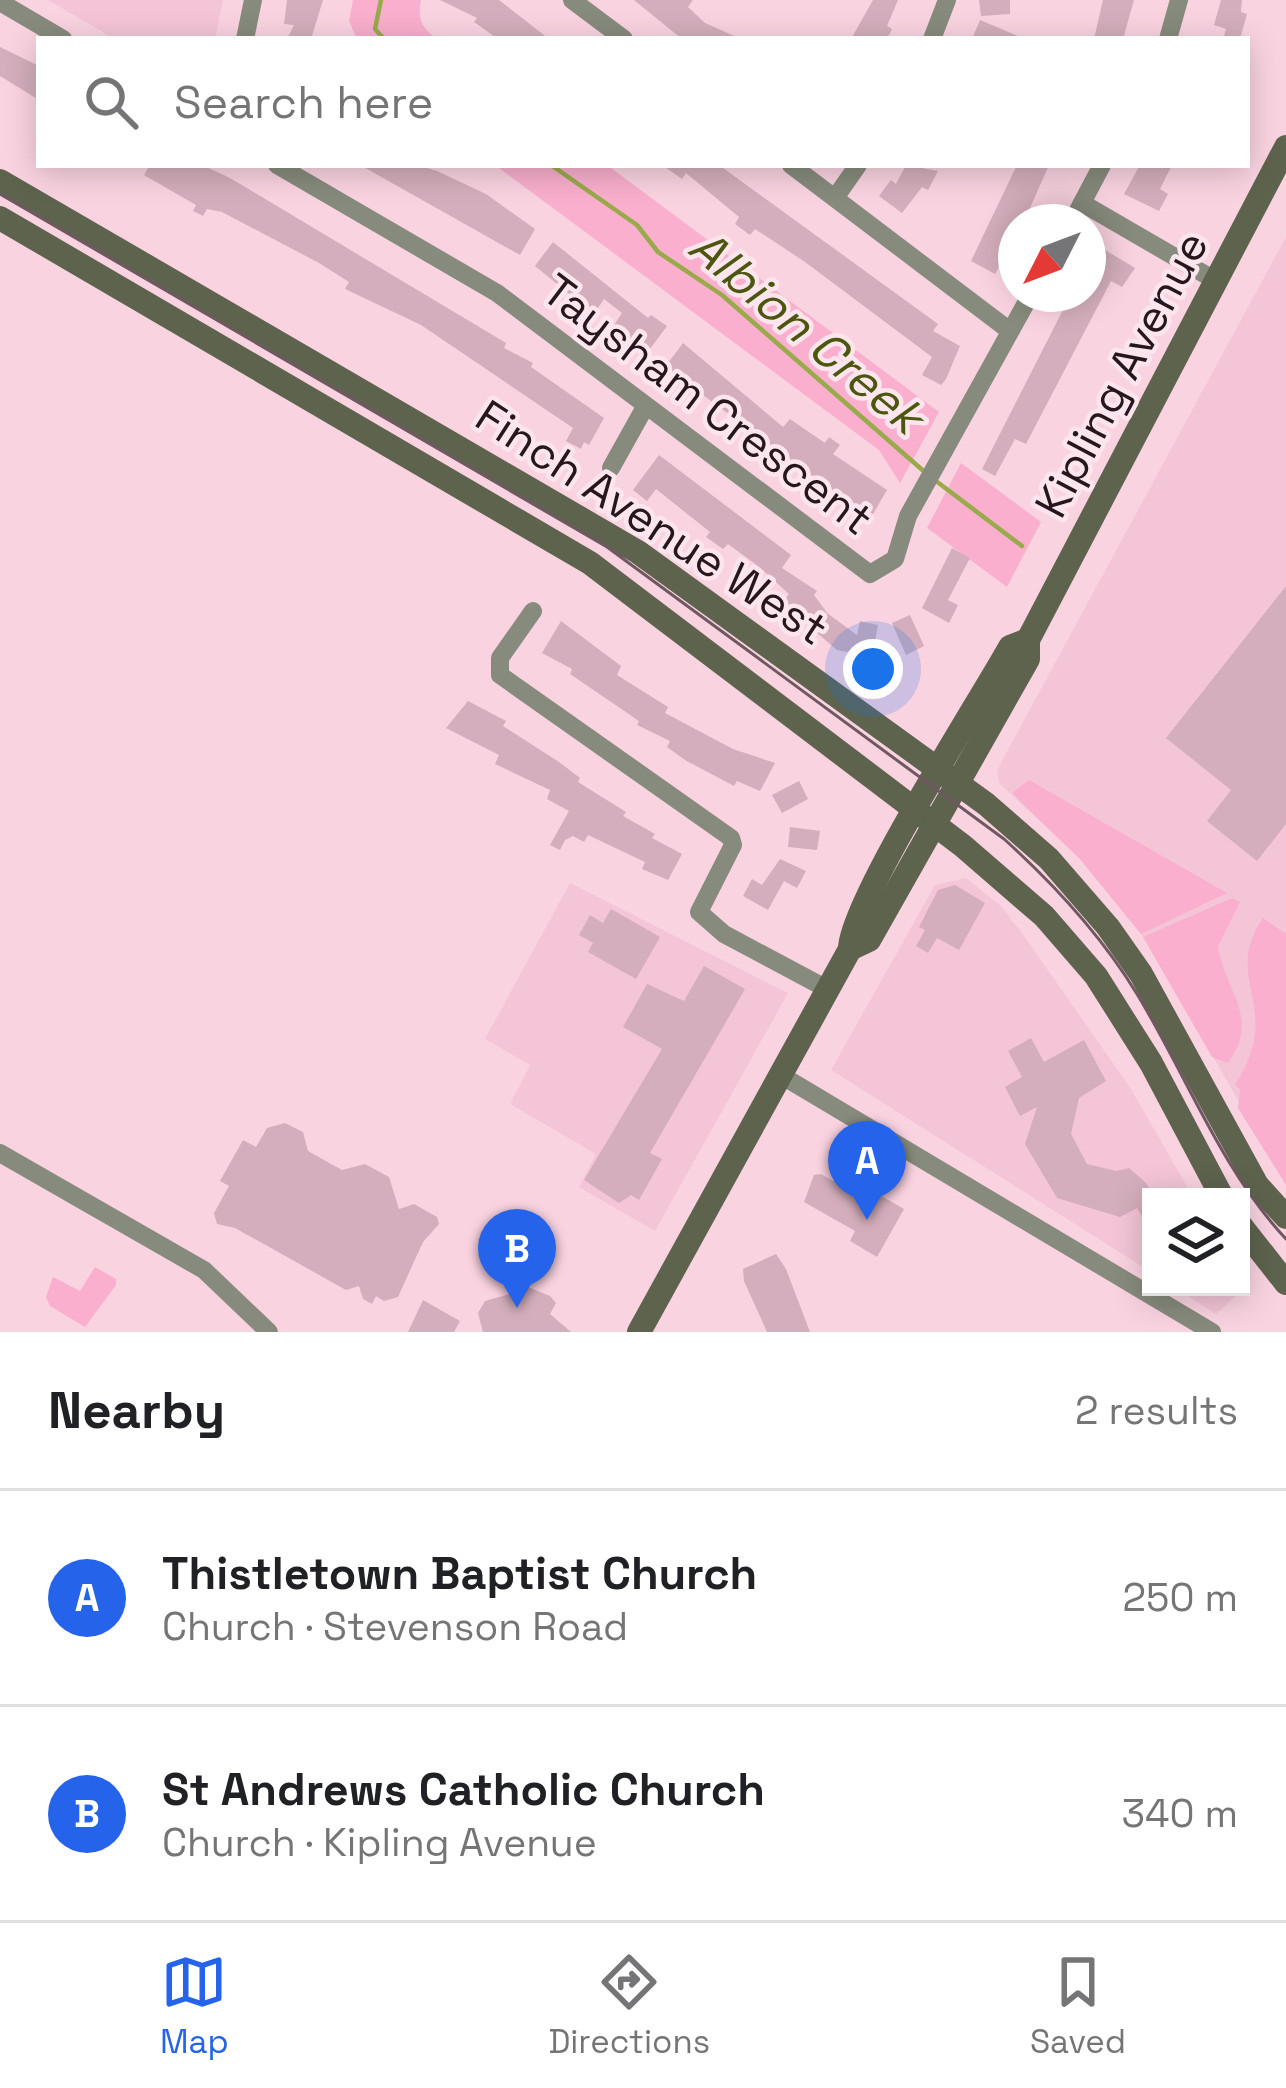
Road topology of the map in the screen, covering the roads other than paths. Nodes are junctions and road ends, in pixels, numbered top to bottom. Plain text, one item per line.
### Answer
1 (253, 0) edge
2 (572, 0) edge
3 (946, 0) edge
4 (1180, 0) edge
5 (0, 2) edge
6 (58, 36) edge
7 (246, 36) edge
8 (620, 36) edge
9 (933, 36) edge
10 (1169, 36) edge
11 (1286, 147) edge
12 (282, 168) edge
13 (795, 168) edge
14 (856, 168) edge
15 (1100, 168) edge
16 (0, 181) edge
17 (836, 198) junction
18 (1082, 203) joint
19 (0, 218) edge
20 (1218, 281) junction
21 (1021, 312) edge
22 (1010, 331) junction
23 (645, 406) junction
24 (610, 468) dead end
25 (533, 611) dead end
26 (951, 776) junction
27 (916, 810) junction
28 (938, 827) junction
29 (850, 949) junction
30 (829, 989) junction
31 (784, 1077) junction
32 (0, 1153) edge
33 (1217, 1188) edge
34 (1286, 1217) edge
35 (1250, 1237) edge
36 (1286, 1283) edge
37 (269, 1332) edge
38 (640, 1332) edge
39 (1212, 1332) edge

1 - 7 street
2 - 8 street
3 - 9 street
4 - 10 street
5 - 6 street
11 - 20 main road, Kipling Avenue
12 - 23 street, Taysham Crescent
13 - 17 street
14 - 17 street
15 - 18 street
16 - 26 main road, Finch Avenue West
17 - 22 street
18 - 20 street
19 - 27 main road, Finch Avenue West
20 - 26 main road, Kipling Avenue
21 - 22 street, Taysham Crescent
22 - 23 street, Taysham Crescent
23 - 24 street
25 - 30 street
26 - 27 main road, Kipling Avenue
26 - 28 main road, Kipling Avenue
26 - 34 main road, Finch Avenue West
27 - 28 main road, Finch Avenue West
27 - 29 main road, Kipling Avenue
28 - 29 main road, Kipling Avenue
28 - 33 main road, Finch Avenue West
29 - 30 main road, Kipling Avenue
30 - 31 main road, Kipling Avenue
31 - 38 main road, Kipling Avenue
31 - 39 street
32 - 37 street
35 - 36 main road

